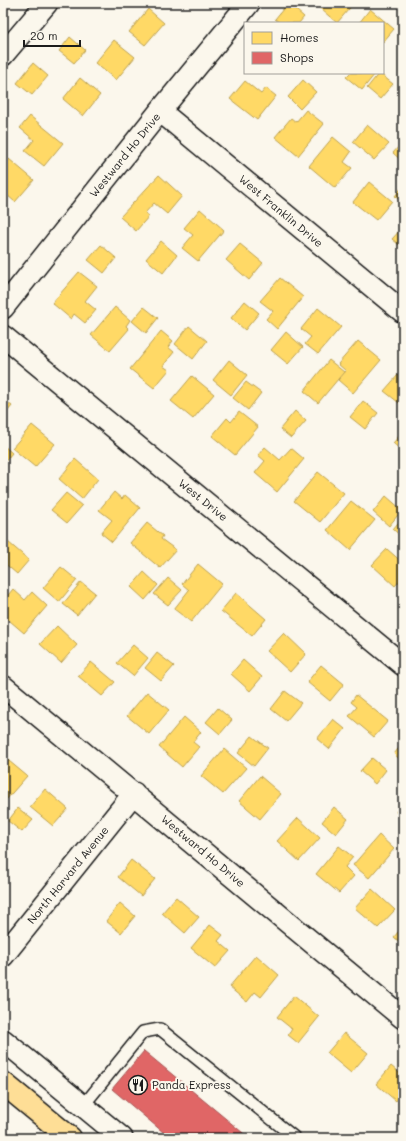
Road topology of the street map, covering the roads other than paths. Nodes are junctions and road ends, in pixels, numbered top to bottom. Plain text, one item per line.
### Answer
1 (47, 3) edge
2 (249, 3) edge
3 (7, 44) edge
4 (160, 111) junction
5 (3, 308) edge
6 (403, 312) edge
7 (3, 336) edge
8 (403, 665) edge
9 (3, 686) edge
10 (134, 793) junction
11 (3, 956) edge
12 (403, 1018) edge
13 (3, 1040) edge
14 (3, 1083) edge
15 (83, 1106) junction
16 (70, 1138) edge
17 (122, 1138) edge
18 (295, 1138) edge

1 - 3 street
2 - 4 street, Westward Ho Drive
4 - 5 street, Westward Ho Drive
4 - 6 street, West Franklin Drive
7 - 8 street, West Drive
9 - 10 street, Westward Ho Drive
10 - 11 street, North Harvard Avenue
10 - 12 street, Westward Ho Drive
13 - 15 street
14 - 16 main road
15 - 17 street
15 - 18 lane

